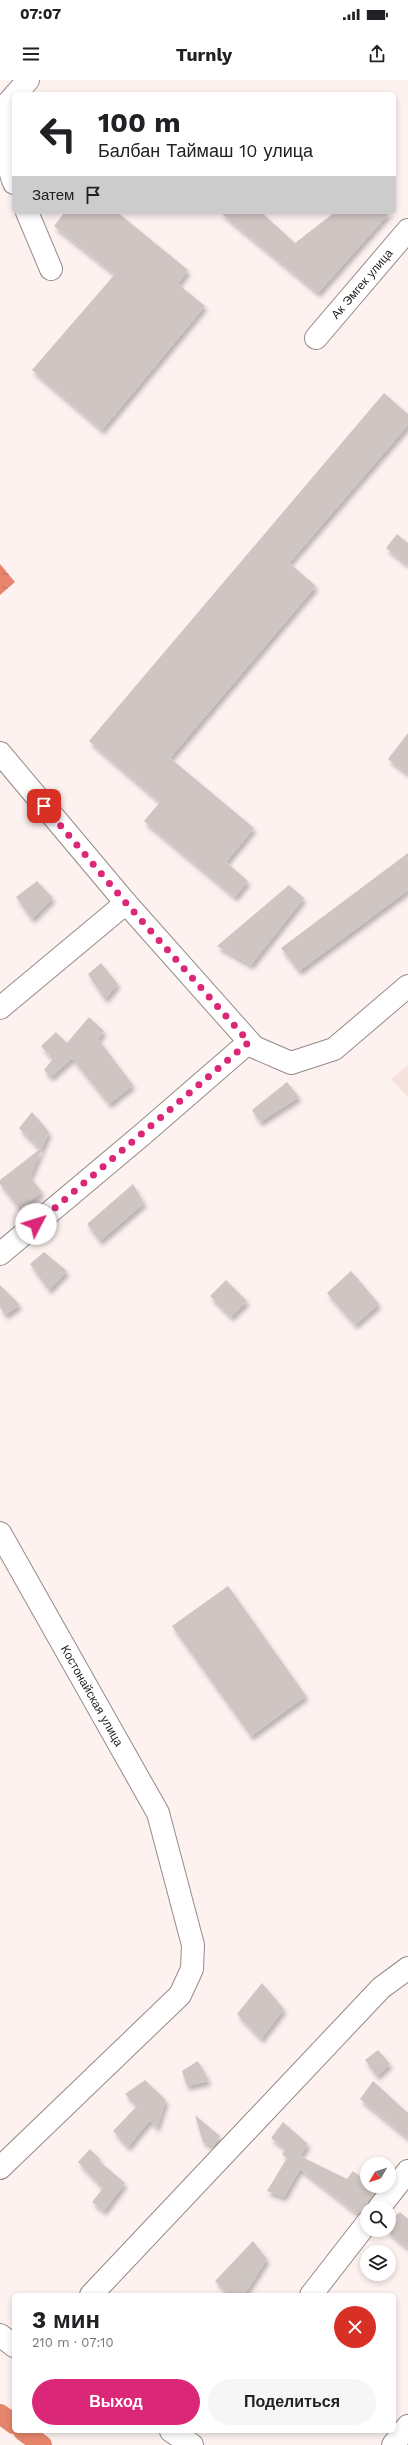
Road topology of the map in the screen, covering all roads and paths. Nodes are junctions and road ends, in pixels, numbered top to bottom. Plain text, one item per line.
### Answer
1 (28, 80) edge
2 (18, 92) edge
3 (12, 98) edge
4 (12, 178) edge
5 (27, 214) edge
6 (408, 230) edge
7 (51, 269) dead end
8 (316, 338) dead end
9 (0, 753) edge
10 (7, 775) edge
11 (126, 903) junction
12 (408, 986) edge
13 (0, 1008) edge
14 (249, 1042) junction
15 (0, 1254) edge
16 (0, 1533) edge
17 (408, 1968) edge
18 (0, 2168) edge
19 (408, 2171) edge
20 (384, 2201) edge
21 (360, 2232) edge
22 (93, 2293) edge
23 (313, 2293) edge
24 (0, 2335) edge
25 (12, 2344) edge
26 (408, 2426) edge
27 (174, 2433) edge
28 (202, 2433) edge
29 (192, 2445) edge
30 (393, 2445) edge

1 - 2 street
3 - 4 street
5 - 7 street
6 - 8 street, Ак Эмгек улица
9 - 10 street
10 - 11 street
11 - 13 street
11 - 14 street
12 - 14 street
14 - 15 street
16 - 18 street, Костонайская улица
17 - 22 street
19 - 20 street
21 - 23 street
24 - 25 street
26 - 30 street
27 - 29 street
28 - 29 street

